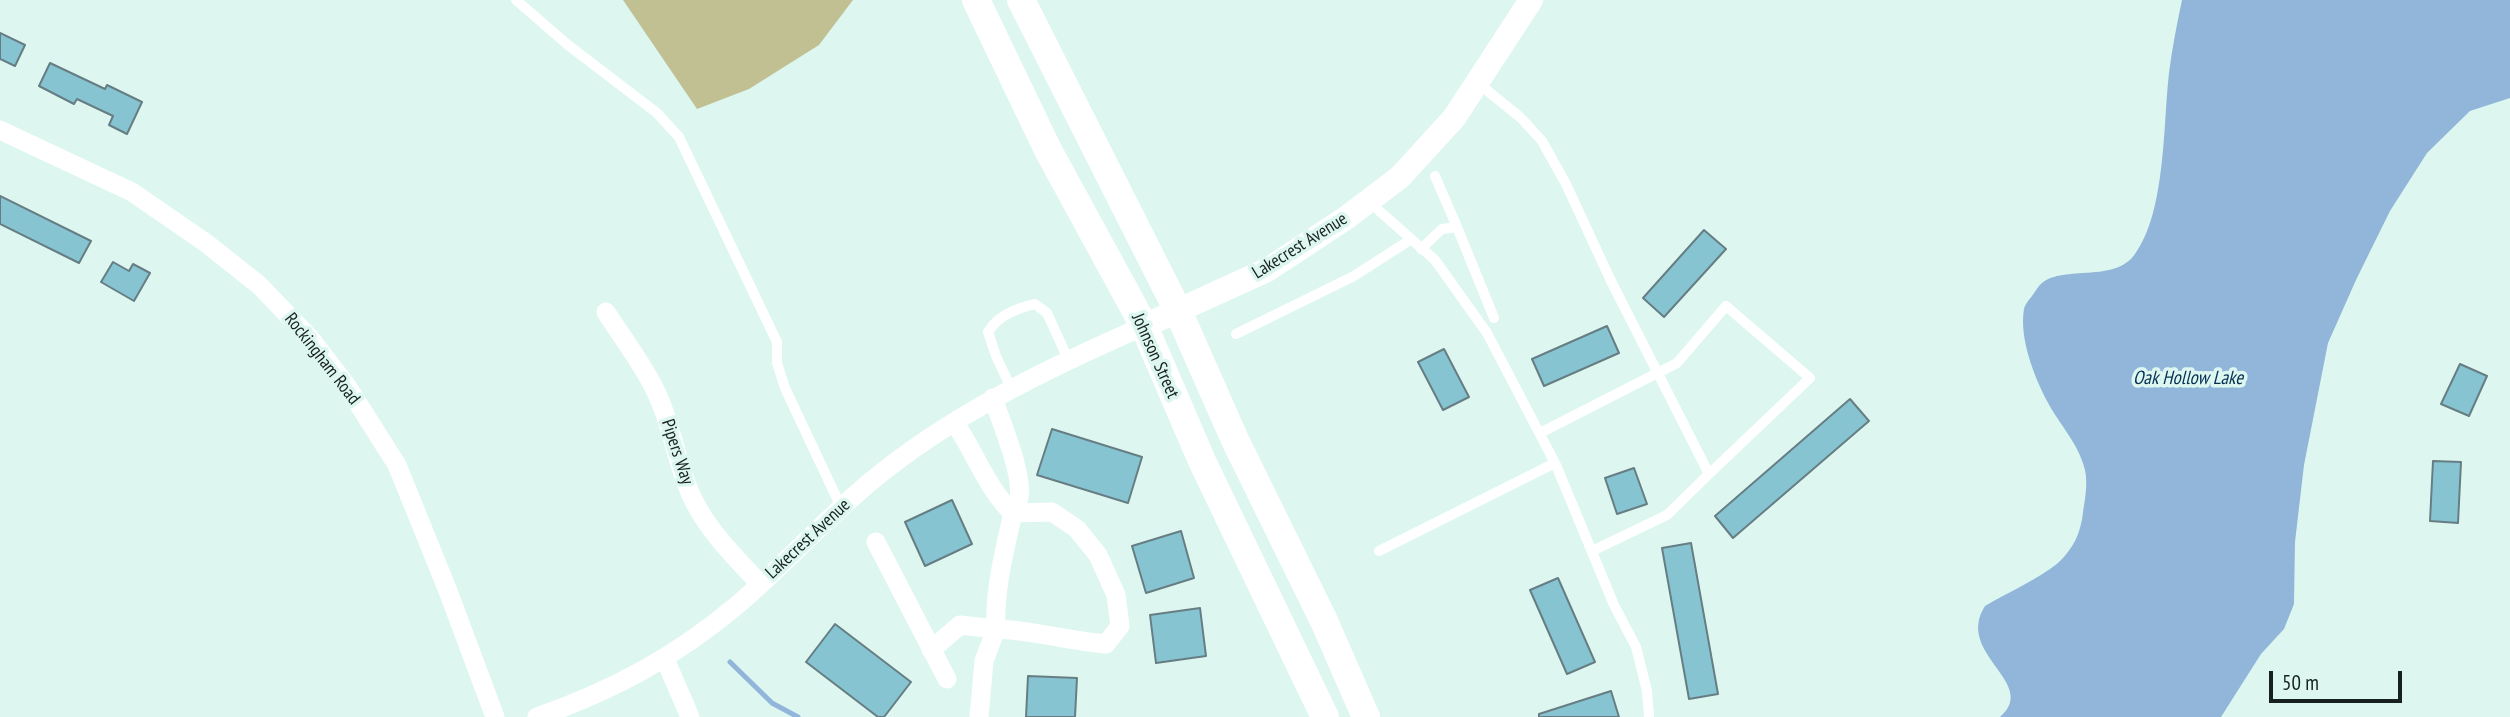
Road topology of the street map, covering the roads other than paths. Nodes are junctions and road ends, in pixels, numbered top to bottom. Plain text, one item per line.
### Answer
1 (516, 0) edge
2 (976, 0) edge
3 (1021, 0) edge
4 (1531, 0) edge
5 (1477, 82) junction
6 (0, 130) edge
7 (1435, 176) dead end
8 (1367, 201) junction
9 (1457, 227) junction
10 (1410, 240) junction
11 (1421, 249) junction
12 (1178, 311) junction
13 (606, 312) dead end
14 (1494, 318) dead end
15 (1144, 326) junction
16 (1236, 334) dead end
17 (1068, 359) junction
18 (1658, 374) junction
19 (1011, 388) junction
20 (993, 398) junction
21 (954, 422) junction
22 (1540, 433) junction
23 (1555, 463) junction
24 (1709, 474) junction
25 (841, 507) junction
26 (1013, 513) junction
27 (876, 542) dead end
28 (1379, 551) dead end
29 (1592, 551) junction
30 (760, 584) junction
31 (996, 629) junction
32 (931, 650) junction
33 (665, 659) junction
34 (947, 679) dead end
35 (495, 717) edge
36 (537, 717) edge
37 (691, 717) edge
38 (979, 717) edge
39 (1325, 717) edge
40 (1366, 717) edge
41 (1649, 717) edge

1 - 25 lane
2 - 15 main road, Johnson Street
3 - 12 main road
4 - 5 street, Lakecrest Avenue
5 - 8 street, Lakecrest Avenue
5 - 18 lane
6 - 35 street, Rockingham Road
7 - 9 lane
8 - 10 lane
8 - 12 street, Lakecrest Avenue
9 - 11 lane
9 - 14 lane
10 - 11 lane
10 - 16 lane
11 - 22 lane
12 - 15 street, Lakecrest Avenue
12 - 40 main road
13 - 30 street, Pipers Way
15 - 17 street, Lakecrest Avenue
15 - 39 main road, Johnson Street
17 - 19 street, Lakecrest Avenue
17 - 19 lane
18 - 22 lane
18 - 24 lane
18 - 24 lane
19 - 20 street, Lakecrest Avenue
20 - 21 street, Lakecrest Avenue
20 - 26 street
21 - 25 street, Lakecrest Avenue
21 - 26 street
22 - 23 lane
23 - 28 lane
23 - 29 lane
24 - 29 lane
25 - 30 street, Lakecrest Avenue
26 - 31 street
26 - 31 street
27 - 32 street
29 - 41 lane
30 - 33 street, Lakecrest Avenue
31 - 32 street
31 - 38 street
32 - 34 street
33 - 36 street, Lakecrest Avenue
33 - 37 street

